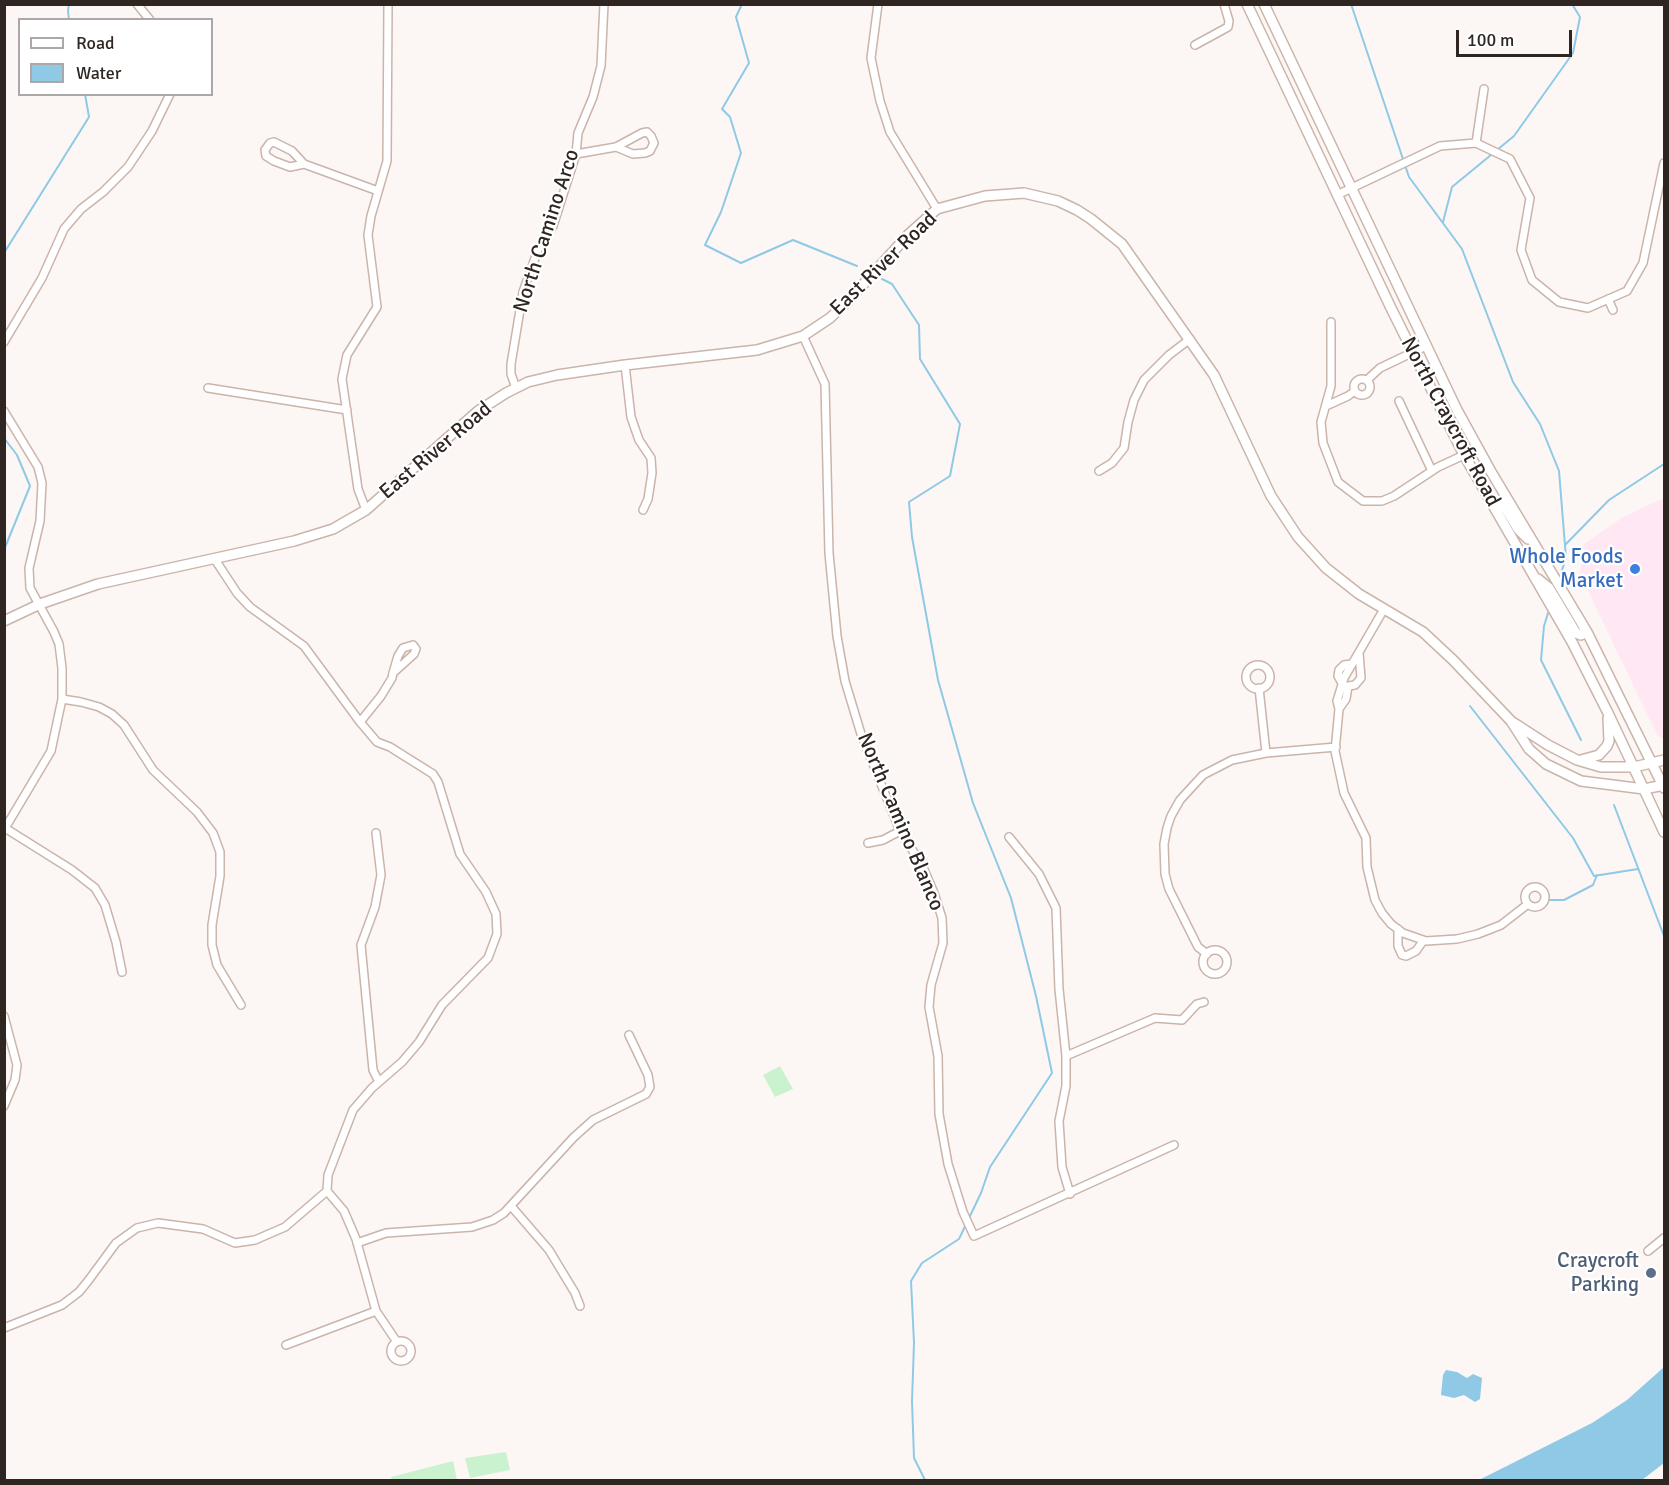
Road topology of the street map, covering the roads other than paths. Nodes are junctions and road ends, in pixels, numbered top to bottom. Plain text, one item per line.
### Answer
1 (137, 4) edge
2 (388, 4) edge
3 (604, 4) edge
4 (878, 4) edge
5 (1224, 4) edge
6 (1247, 4) edge
7 (1264, 4) edge
8 (148, 18) edge
9 (1196, 45) dead end
10 (1484, 89) dead end
11 (169, 96) edge
12 (1476, 142) junction
13 (616, 147) junction
14 (576, 154) junction
15 (1665, 163) edge
16 (304, 164) junction
17 (1352, 189) junction
18 (378, 191) junction
19 (1337, 195) junction
20 (937, 210) junction
21 (1608, 299) junction
22 (1613, 310) dead end
23 (1331, 321) dead end
24 (803, 336) junction
25 (1190, 339) junction
26 (4, 342) edge
27 (1426, 346) junction
28 (1413, 352) junction
29 (625, 365) junction
30 (1367, 380) junction
31 (208, 388) dead end
32 (516, 388) junction
33 (1355, 391) junction
34 (1399, 401) dead end
35 (1326, 406) junction
36 (346, 410) junction
37 (4, 411) edge
38 (1464, 455) junction
39 (1099, 471) dead end
40 (1432, 471) junction
41 (1492, 503) junction
42 (366, 510) junction
43 (643, 510) dead end
44 (1534, 543) junction
45 (214, 558) junction
46 (1547, 592) junction
47 (40, 604) junction
48 (1384, 609) junction
49 (4, 621) edge
50 (1587, 632) junction
51 (1359, 651) junction
52 (393, 673) dead end
53 (1345, 685) junction
54 (1259, 688) dead end
55 (62, 699) junction
56 (1608, 713) junction
57 (1511, 721) junction
58 (360, 722) junction
59 (1336, 747) junction
60 (1266, 753) junction
61 (1577, 760) junction
62 (1665, 760) edge
63 (1652, 764) junction
64 (1634, 767) junction
65 (1664, 786) edge
66 (1644, 789) junction
67 (5, 829) edge
68 (900, 831) junction
69 (1665, 832) edge
70 (376, 833) dead end
71 (1010, 837) dead end
72 (868, 843) dead end
73 (1528, 904) dead end
74 (1398, 929) junction
75 (1423, 941) junction
76 (1207, 954) dead end
77 (122, 972) dead end
78 (1204, 1002) dead end
79 (242, 1005) dead end
80 (4, 1016) edge
81 (629, 1035) dead end
82 (1066, 1056) junction
83 (380, 1082) junction
84 (4, 1106) edge
85 (1174, 1145) dead end
86 (327, 1191) junction
87 (1070, 1194) junction
88 (511, 1206) junction
89 (1665, 1238) edge
90 (357, 1243) junction
91 (1648, 1251) dead end
92 (580, 1306) dead end
93 (376, 1311) junction
94 (4, 1328) edge
95 (397, 1342) dead end
96 (286, 1345) dead end

1 - 8 street
2 - 18 street
3 - 14 street, North Camino Arco
4 - 20 street
5 - 9 street
6 - 19 street, North Craycroft Road
7 - 17 street, North Craycroft Road
10 - 12 street
11 - 26 street
12 - 17 street
12 - 21 street
13 - 13 street
13 - 14 street
14 - 32 street, North Camino Arco
15 - 21 street
16 - 16 street
16 - 18 street
17 - 19 street
17 - 27 street, North Craycroft Road
18 - 36 street
19 - 28 street, North Craycroft Road
20 - 24 street, East River Road
20 - 25 street, East River Road
21 - 22 street
23 - 35 street
24 - 29 street, East River Road
24 - 68 street, North Camino Blanco
25 - 39 street
25 - 48 street, East River Road
27 - 28 street
27 - 44 street, North Craycroft Road
28 - 30 street
28 - 38 street, North Craycroft Road
29 - 32 street, East River Road
29 - 43 street
30 - 33 street
30 - 33 street
31 - 36 street
32 - 42 street, East River Road
33 - 35 street
34 - 40 street
35 - 40 street
36 - 42 street
37 - 47 street
38 - 40 street
38 - 41 street, North Craycroft Road
41 - 44 street
41 - 46 street, North Craycroft Road
42 - 45 street, East River Road
44 - 50 street, North Craycroft Road
45 - 47 street, East River Road
45 - 58 street
46 - 50 street
46 - 56 street, North Craycroft Road
47 - 49 street, East River Road
47 - 55 street
48 - 51 street
48 - 57 street, East River Road
50 - 63 street, North Craycroft Road
51 - 53 street
51 - 53 street
52 - 58 street
53 - 59 street
54 - 60 street
55 - 67 street
55 - 79 street
56 - 61 street
56 - 64 street, North Craycroft Road
57 - 61 street, East River Road
57 - 66 street, East River Road
58 - 83 street
59 - 60 street
59 - 74 street
60 - 76 street
61 - 64 street, East River Road
62 - 63 street, East River Road
63 - 64 street, East River Road
63 - 65 street, North Craycroft Road
64 - 66 street, North Craycroft Road
65 - 66 street, East River Road
66 - 69 street, North Craycroft Road
67 - 77 street
68 - 72 street
68 - 87 street, North Camino Blanco
70 - 83 street
71 - 82 street
73 - 75 street
74 - 75 street
74 - 75 street
78 - 82 street
80 - 84 street
81 - 88 street
82 - 87 street
83 - 86 street
85 - 87 street
86 - 90 street
86 - 94 street
88 - 90 street
88 - 92 street
89 - 91 street
90 - 93 street
93 - 95 street
93 - 96 street

